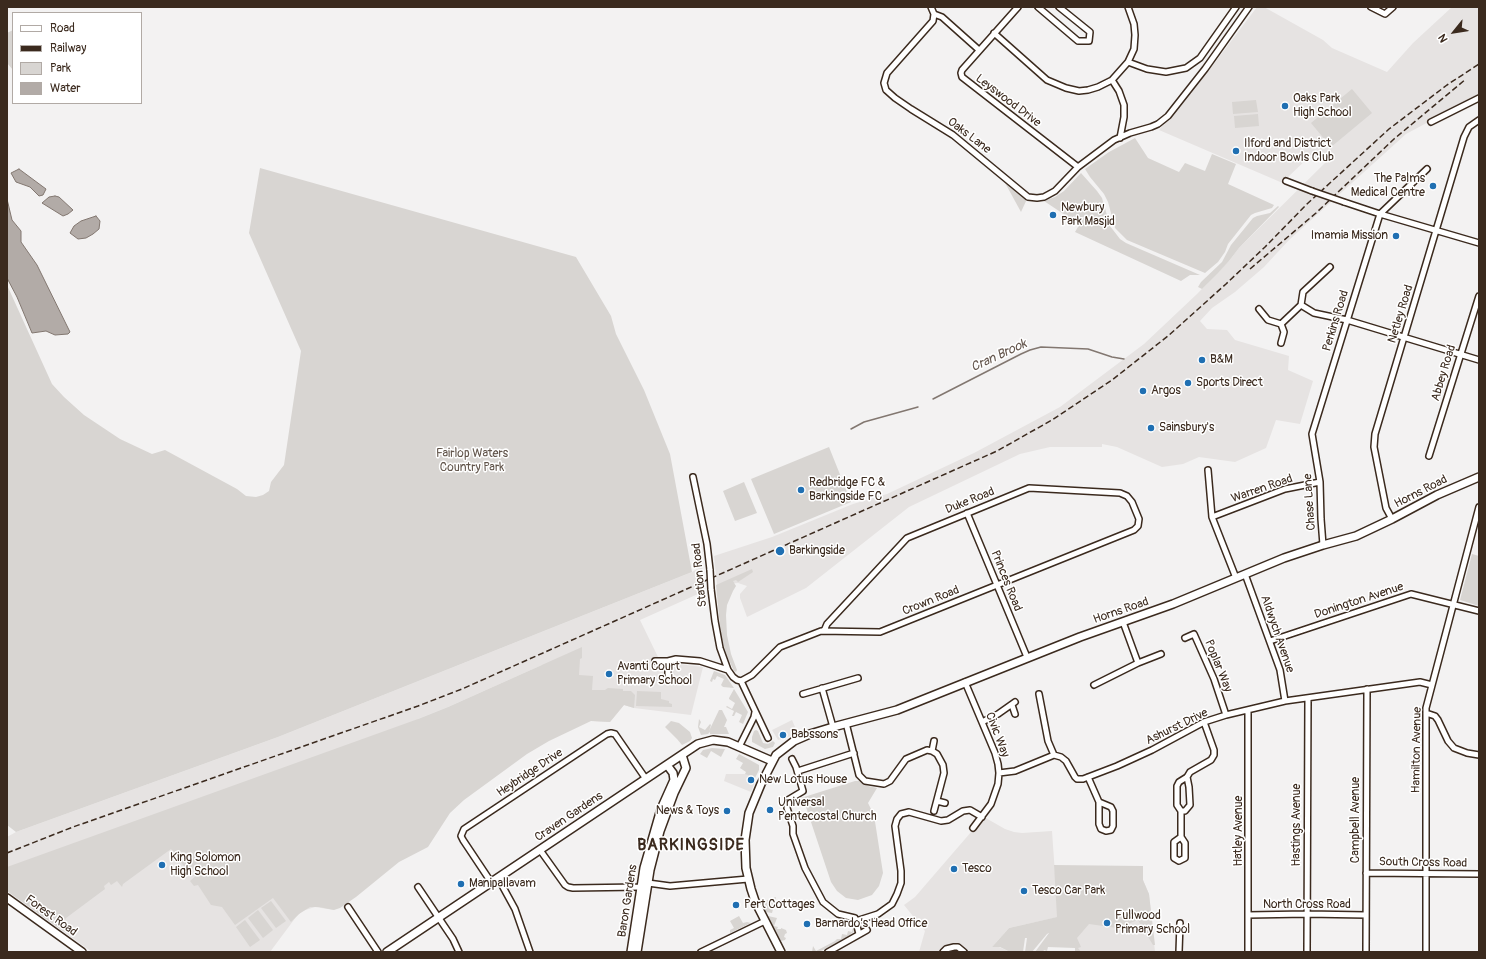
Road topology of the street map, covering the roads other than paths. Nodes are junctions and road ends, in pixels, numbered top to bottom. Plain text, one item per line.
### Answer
1 (931, 7) edge
2 (1018, 7) edge
3 (1038, 7) edge
4 (1059, 7) edge
5 (1128, 7) edge
6 (1236, 7) edge
7 (1239, 7) edge
8 (1371, 7) edge
9 (1393, 7) edge
10 (1248, 9) edge
11 (934, 14) junction
12 (994, 33) junction
13 (979, 50) junction
14 (1128, 62) junction
15 (1112, 80) junction
16 (1479, 98) edge
17 (1479, 120) edge
18 (1431, 122) dead end
19 (1120, 138) junction
20 (1078, 167) junction
21 (1427, 169) dead end
22 (1286, 181) dead end
23 (1380, 214) junction
24 (1437, 230) junction
25 (1479, 243) edge
26 (1330, 267) dead end
27 (1479, 296) edge
28 (1301, 305) junction
29 (1259, 309) dead end
30 (1347, 320) junction
31 (1281, 324) junction
32 (1405, 338) junction
33 (1281, 343) dead end
34 (1461, 355) junction
35 (1479, 360) edge
36 (1312, 434) joint
37 (1429, 456) dead end
38 (1208, 470) dead end
39 (693, 477) dead end
40 (1479, 477) edge
41 (1320, 482) junction
42 (1479, 507) edge
43 (967, 513) junction
44 (1212, 517) junction
45 (1392, 519) junction
46 (1134, 530) joint
47 (1323, 545) junction
48 (1245, 574) junction
49 (1236, 578) junction
50 (997, 585) junction
51 (1453, 604) junction
52 (1479, 611) edge
53 (1123, 622) junction
54 (824, 631) junction
55 (1185, 638) dead end
56 (1270, 641) junction
57 (1160, 654) dead end
58 (1027, 657) junction
59 (655, 660) dead end
60 (668, 661) junction
61 (1138, 663) junction
62 (728, 670) junction
63 (668, 674) dead end
64 (858, 678) dead end
65 (741, 681) junction
66 (965, 682) junction
67 (1094, 685) dead end
68 (1432, 685) junction
69 (822, 688) junction
70 (1367, 689) junction
71 (803, 694) dead end
72 (1039, 694) dead end
73 (1308, 698) junction
74 (1285, 700) junction
75 (1248, 710) junction
76 (755, 712) junction
77 (1426, 713) junction
78 (1015, 714) dead end
79 (1226, 715) junction
80 (982, 722) junction
81 (1204, 722) junction
82 (846, 723) junction
83 (833, 727) junction
84 (768, 738) dead end
85 (934, 741) dead end
86 (740, 746) junction
87 (932, 751) junction
88 (854, 753) junction
89 (682, 755) junction
90 (1054, 755) junction
91 (1479, 755) edge
92 (792, 758) dead end
93 (772, 761) junction
94 (667, 765) junction
95 (798, 771) junction
96 (999, 773) junction
97 (1088, 777) junction
98 (1187, 777) junction
99 (646, 779) junction
100 (676, 781) junction
101 (937, 801) junction
102 (1099, 802) junction
103 (945, 803) dead end
104 (934, 811) dead end
105 (1181, 811) junction
106 (982, 817) junction
107 (972, 828) dead end
108 (1181, 837) dead end
109 (540, 850) junction
110 (1366, 873) junction
111 (1426, 873) junction
112 (1479, 874) edge
113 (498, 878) junction
114 (748, 879) junction
115 (491, 882) junction
116 (648, 883) junction
117 (640, 887) junction
118 (418, 888) dead end
119 (7, 898) edge
120 (348, 907) dead end
121 (1307, 914) junction
122 (1248, 915) junction
123 (1366, 915) junction
124 (439, 918) junction
125 (765, 921) junction
126 (856, 921) junction
127 (1180, 923) dead end
128 (867, 930) dead end
129 (859, 934) junction
130 (82, 952) edge
131 (378, 952) edge
132 (387, 952) edge
133 (459, 952) edge
134 (530, 952) edge
135 (631, 952) edge
136 (637, 952) edge
137 (701, 952) edge
138 (781, 952) edge
139 (828, 952) edge
140 (943, 952) edge
141 (964, 952) edge
142 (1179, 952) edge
143 (1248, 952) edge
144 (1307, 952) edge
145 (1366, 952) edge
146 (1426, 952) edge

1 - 11 street
2 - 12 street, Leyswood Drive
3 - 4 street
5 - 14 street
6 - 14 street
7 - 10 street
8 - 9 street
10 - 19 street, Oaks Lane
11 - 13 street
11 - 20 street, Oaks Lane
12 - 13 street, Leyswood Drive
12 - 15 street
13 - 20 street, Leyswood Drive
14 - 15 street
15 - 19 street
16 - 18 street
17 - 24 street, Netley Road
19 - 20 street, Oaks Lane
21 - 23 street
22 - 23 street, bridge
23 - 24 street
23 - 30 street, Perkins Road
24 - 25 street
24 - 32 street, Netley Road
26 - 28 street
27 - 34 street, Abbey Road
28 - 30 street
28 - 31 street
29 - 31 street
30 - 32 street
30 - 36 street, Perkins Road
31 - 33 street
32 - 34 street
32 - 45 street, Netley Road
34 - 35 street
34 - 37 street, Abbey Road
36 - 41 street, Chase Lane
38 - 44 street
39 - 62 street, Station Road, bridge
40 - 45 street, Horns Road
41 - 44 street, Warren Road
41 - 47 street, Chase Lane
42 - 51 street, Hamilton Avenue
43 - 46 street, Duke Road
43 - 50 street, Princes Road
43 - 54 street, Duke Road
44 - 49 street
45 - 47 street, Horns Road
46 - 50 street, Crown Road
47 - 48 street, Horns Road
48 - 49 street, Horns Road
48 - 56 street, Aldwych Avenue
49 - 53 street, Horns Road
50 - 54 street, Crown Road
50 - 58 street, Princes Road
51 - 52 street, Donington Avenue
51 - 56 street, Donington Avenue
51 - 68 street, Hamilton Avenue
53 - 58 street, Horns Road
53 - 61 street
54 - 65 street, Crown Road
55 - 79 street, Poplar Way
56 - 74 street, Aldwych Avenue
57 - 61 street
58 - 66 street, Horns Road
59 - 60 street
60 - 62 street
60 - 63 street
61 - 67 street
62 - 65 street
64 - 69 street
65 - 76 street
66 - 80 street, Civic Way
66 - 82 street, Horns Road
68 - 70 street, Ashurst Drive
68 - 77 street, Hamilton Avenue
69 - 71 street
69 - 83 street
70 - 73 street, Ashurst Drive
70 - 110 street, Campbell Avenue
72 - 90 street
73 - 74 street, Ashurst Drive
73 - 121 street, Hastings Avenue
74 - 75 street, Ashurst Drive
75 - 79 street, Ashurst Drive
75 - 122 street, Hatley Avenue
76 - 84 street
76 - 86 street
77 - 91 street
77 - 111 street, Hamilton Avenue
78 - 80 street
79 - 81 street, Ashurst Drive
80 - 96 street, Civic Way
81 - 97 street, Ashurst Drive
81 - 98 street
82 - 83 street, Horns Road
82 - 88 street
83 - 93 street, Horns Road
85 - 87 street
86 - 89 street, Craven Gardens
86 - 93 street, Craven Gardens
87 - 88 street
87 - 101 street
88 - 95 street
89 - 94 street, Craven Gardens
89 - 100 street, Baron Gardens
90 - 96 street
90 - 97 street
92 - 95 street
93 - 114 street, Horns Road
94 - 99 street, Craven Gardens
94 - 100 street
95 - 126 street
96 - 106 street, Civic Way
97 - 102 street
98 - 105 street
98 - 105 street
99 - 109 street, Craven Gardens
99 - 115 street, Heybridge Drive
100 - 116 street, Baron Gardens
100 - 117 street, Baron Gardens
101 - 103 street
101 - 104 street
102 - 102 street
105 - 108 street
106 - 107 street, Civic Way
106 - 126 street
109 - 113 street, Craven Gardens
109 - 117 street
110 - 111 street, South Cross Road
110 - 123 street, Campbell Avenue
111 - 112 street, South Cross Road
111 - 146 street, Hamilton Avenue
113 - 115 street, Craven Gardens
113 - 134 street
114 - 116 street
114 - 125 street, Horns Road
115 - 124 street, Craven Gardens
116 - 117 street
116 - 136 street, Baron Gardens
117 - 135 street, Baron Gardens
118 - 124 street
119 - 130 street, Forest Road
120 - 131 street
121 - 122 street, North Cross Road
121 - 123 street, North Cross Road
121 - 144 street, Hastings Avenue
122 - 143 street, Hatley Avenue
123 - 145 street, Campbell Avenue
124 - 132 street, Craven Gardens
124 - 133 street
125 - 137 street
125 - 138 street, Horns Road
126 - 129 street
127 - 142 street
128 - 129 street
129 - 139 street
140 - 141 street

